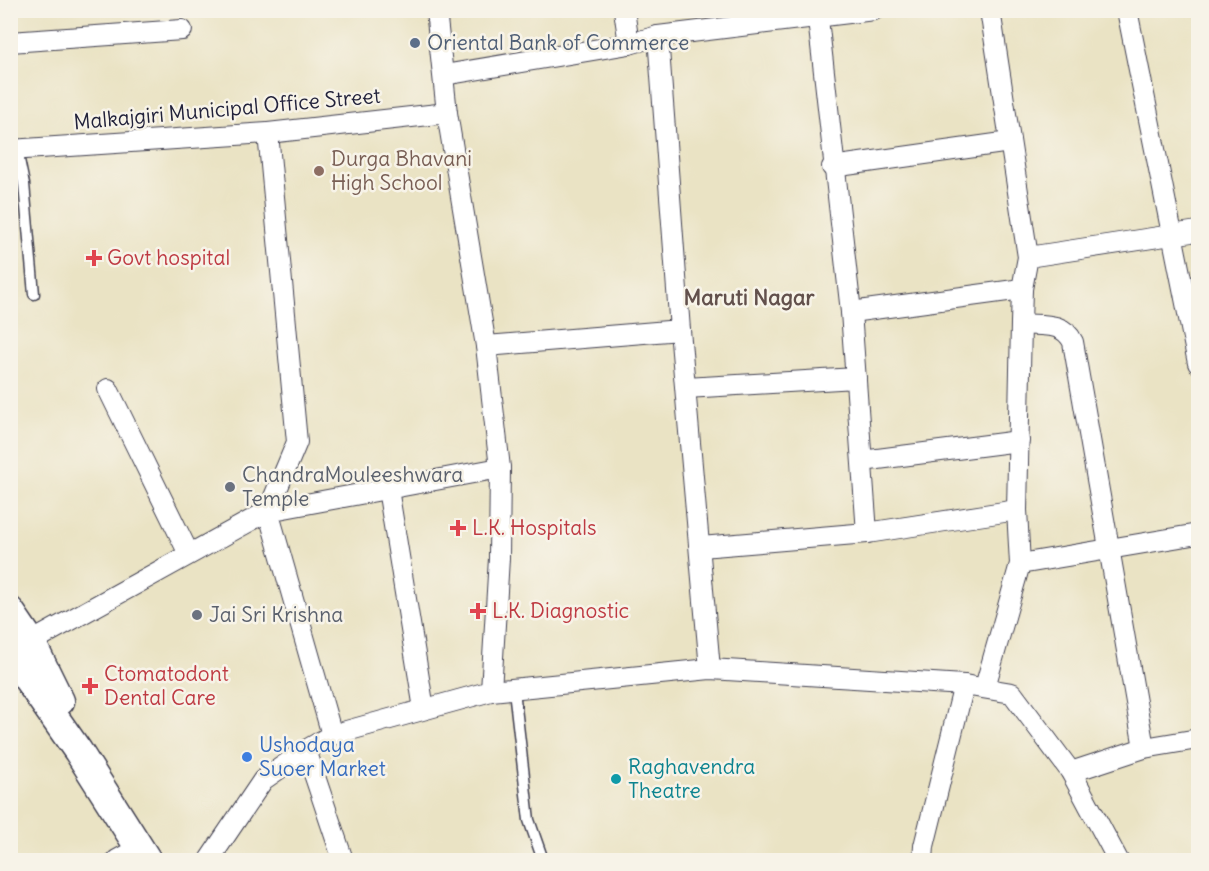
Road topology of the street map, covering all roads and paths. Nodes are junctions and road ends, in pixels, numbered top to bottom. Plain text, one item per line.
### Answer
1 (436, 10) edge
2 (624, 10) edge
3 (874, 10) edge
4 (990, 10) edge
5 (1127, 10) edge
6 (817, 14) edge
7 (182, 30) dead end
8 (658, 36) junction
9 (10, 42) edge
10 (629, 44) junction
11 (444, 75) junction
12 (447, 114) junction
13 (268, 132) junction
14 (1010, 142) junction
15 (14, 150) edge
16 (832, 167) junction
17 (1198, 231) edge
18 (1173, 237) junction
19 (1028, 257) junction
20 (1022, 289) junction
21 (34, 294) dead end
22 (851, 312) junction
23 (1021, 324) junction
24 (680, 330) junction
25 (486, 346) junction
26 (1198, 363) edge
27 (856, 378) junction
28 (686, 388) junction
29 (108, 389) dead end
30 (1019, 441) junction
31 (862, 461) junction
32 (500, 468) junction
33 (388, 489) junction
34 (1017, 510) junction
35 (268, 511) junction
36 (867, 533) junction
37 (1198, 534) edge
38 (701, 547) junction
39 (1108, 551) junction
40 (189, 554) junction
41 (1020, 564) junction
42 (10, 611) edge
43 (21, 648) edge
44 (710, 669) junction
45 (964, 685) junction
46 (985, 687) junction
47 (514, 690) junction
48 (491, 691) junction
49 (423, 709) junction
50 (332, 735) junction
51 (1198, 739) edge
52 (1144, 748) junction
53 (306, 750) junction
54 (1071, 772) junction
55 (134, 856) edge
56 (209, 861) edge
57 (343, 861) edge
58 (543, 861) edge
59 (923, 861) edge
60 (1118, 861) edge

1 - 11 street
2 - 10 street
3 - 6 street
4 - 14 street
5 - 18 street
6 - 8 street
6 - 16 street
7 - 9 street
8 - 10 street
8 - 24 street
10 - 11 street
11 - 12 street
12 - 13 street, Malkajgiri Municipal Office Street
12 - 25 street
13 - 15 street, Malkajgiri Municipal Office Street
13 - 35 street
14 - 16 street
14 - 19 street
15 - 21 lane
16 - 22 street
17 - 18 street
18 - 19 street
18 - 26 street
19 - 20 street
20 - 22 street
20 - 23 street
22 - 27 street
23 - 30 street
23 - 39 street
24 - 25 street
24 - 28 street
25 - 32 street
27 - 28 street
27 - 31 street
28 - 38 street
29 - 40 street
30 - 31 street
30 - 34 street
31 - 36 street
32 - 33 street
32 - 48 street
33 - 35 street
33 - 49 street
34 - 36 street
34 - 41 street
35 - 40 street
35 - 50 street
36 - 38 street
37 - 39 street
38 - 44 street
39 - 41 street
39 - 52 street
40 - 43 street
41 - 46 street
42 - 43 main road
43 - 55 main road
44 - 45 street
44 - 47 street
45 - 46 street
45 - 59 street
46 - 54 street
47 - 48 street
47 - 58 lane
48 - 49 street
49 - 50 street
50 - 53 street
51 - 52 street
52 - 54 street
53 - 56 street
53 - 57 street
54 - 60 street

